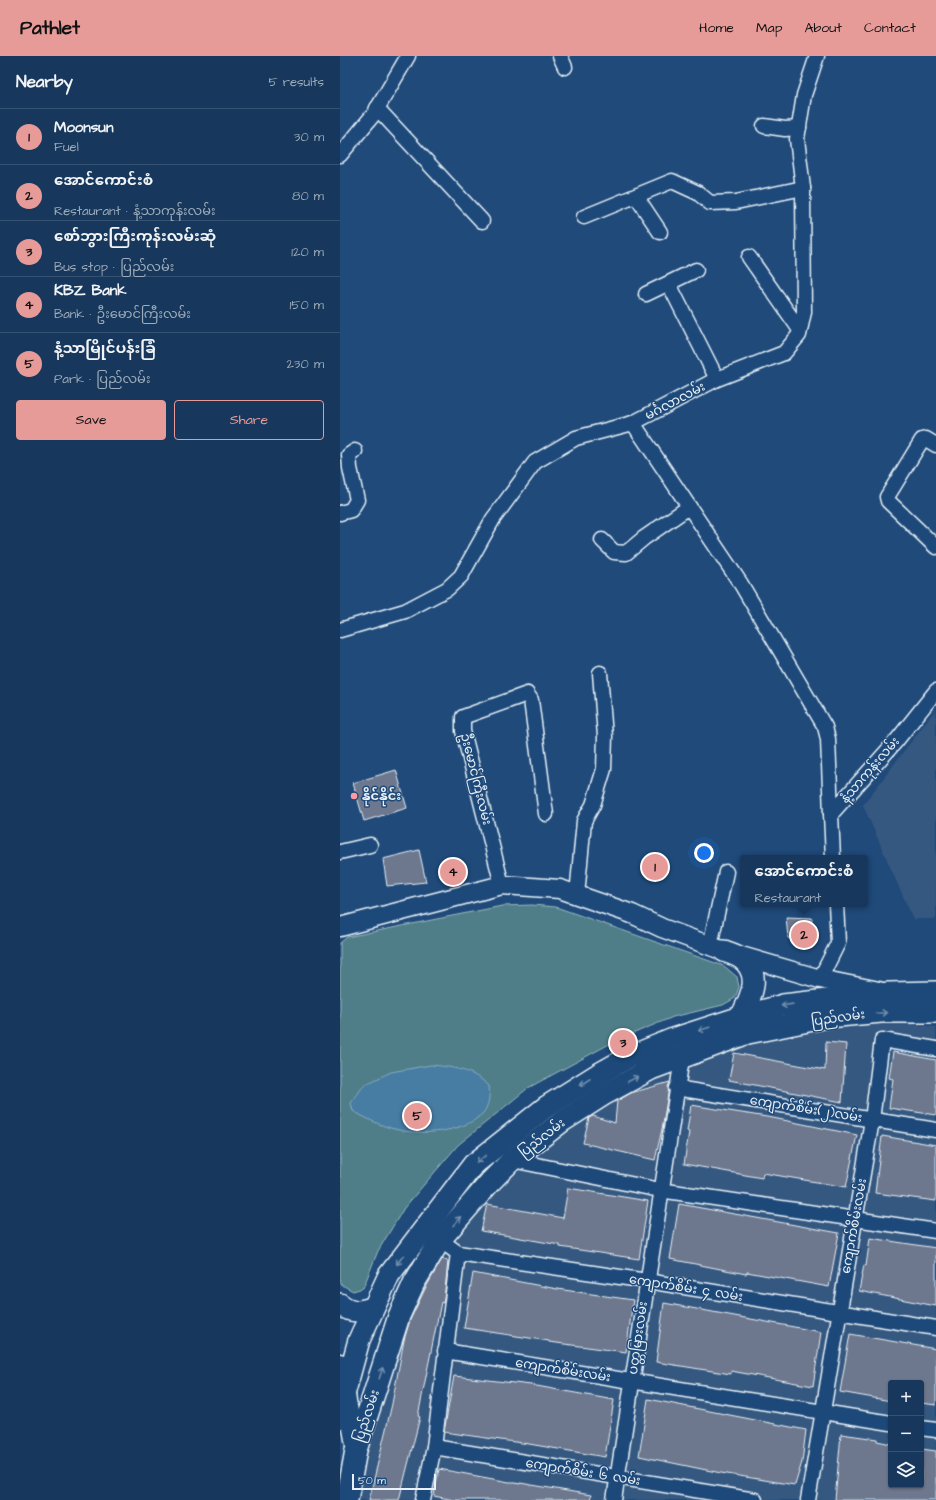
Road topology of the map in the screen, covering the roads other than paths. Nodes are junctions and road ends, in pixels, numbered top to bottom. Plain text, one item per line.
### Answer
1 (408, 56) edge
2 (817, 56) edge
3 (377, 108) junction
4 (764, 126) dead end
5 (799, 128) junction
6 (340, 155) edge
7 (803, 188) junction
8 (636, 196) junction
9 (584, 217) dead end
10 (482, 221) dead end
11 (660, 232) dead end
12 (749, 257) dead end
13 (696, 270) dead end
14 (669, 284) junction
15 (646, 294) dead end
16 (800, 330) junction
17 (716, 379) junction
18 (633, 423) junction
19 (936, 445) edge
20 (355, 451) dead end
21 (689, 507) junction
22 (340, 513) edge
23 (602, 540) dead end
24 (936, 547) edge
25 (340, 630) edge
26 (600, 673) dead end
27 (936, 691) edge
28 (546, 814) dead end
29 (831, 814) junction
30 (370, 845) dead end
31 (340, 852) edge
32 (833, 855) edge
33 (726, 872) dead end
34 (502, 885) junction
35 (577, 895) junction
36 (836, 907) edge
37 (340, 927) edge
38 (717, 948) junction
39 (936, 992) edge
40 (889, 993) junction
41 (825, 994) junction
42 (936, 1012) edge
43 (744, 1025) junction
44 (936, 1049) edge
45 (682, 1058) junction
46 (676, 1088) junction
47 (872, 1120) junction
48 (936, 1130) edge
49 (512, 1160) junction
50 (660, 1190) junction
51 (856, 1219) junction
52 (936, 1231) edge
53 (440, 1240) junction
54 (458, 1253) junction
55 (647, 1281) junction
56 (340, 1304) edge
57 (372, 1308) junction
58 (840, 1313) junction
59 (936, 1328) edge
60 (445, 1350) junction
61 (340, 1363) edge
62 (632, 1381) junction
63 (345, 1391) junction
64 (823, 1412) junction
65 (340, 1418) edge
66 (888, 1423) edge
67 (924, 1428) edge
68 (936, 1430) edge
69 (434, 1447) junction
70 (350, 1460) edge
71 (617, 1477) junction
72 (347, 1500) edge
73 (423, 1500) edge
74 (614, 1500) edge
75 (755, 1500) edge
76 (808, 1500) edge

1 - 3 street
2 - 5 street, မင်္ဂလာလမ်း
3 - 6 street
3 - 10 street
4 - 5 street
5 - 7 street, မင်္ဂလာလမ်း
7 - 8 street
7 - 16 street, မင်္ဂလာလမ်း
8 - 9 street
8 - 11 street
12 - 16 street
13 - 14 street
14 - 15 street
14 - 17 street
16 - 17 street, မင်္ဂလာလမ်း
17 - 18 street, မင်္ဂလာလမ်း
18 - 21 street
18 - 25 street, မင်္ဂလာလမ်း
19 - 24 street
20 - 22 street
21 - 23 street
21 - 29 street
26 - 35 street
27 - 29 street, နံ့သာကုန်းလမ်း
28 - 34 street, ဦးမောင်ကြီးလမ်း
29 - 32 street, နံ့သာကုန်းလမ်း
30 - 31 street
33 - 38 street
34 - 35 main road
34 - 37 main road
35 - 38 main road
36 - 41 street
38 - 41 main road
38 - 43 highway
39 - 40 highway, ပြည်လမ်း
40 - 41 highway, ပြည်လမ်း
40 - 42 main road, ပြည်လမ်း
41 -> 42 highway, ပြည်လမ်း
41 - 43 highway, ပြည်လမ်း
43 - 45 highway, ပြည်လမ်း
43 -> 57 highway, ပြည်လမ်း
44 - 47 street, ကျောက်စိမ်းလမ်း
45 - 46 street, ပတ္တမြားလမ်း
49 -> 45 highway, ပြည်လမ်း
46 - 47 street, ကျောက်စိမ်း(၂)လမ်း
46 - 50 street, ပတ္တမြားလမ်း
47 - 48 street, ကျောက်စိမ်း(၂)လမ်း
47 - 51 street, ကျောက်စိမ်းလမ်း
49 - 50 street
53 -> 49 highway, ပြည်လမ်း
50 - 51 street
50 - 55 street, ပတ္တမြားလမ်း
51 - 52 street
51 - 58 street, ကျောက်စိမ်းလမ်း
53 - 54 street, ကျောက်စိမ်း ၄ လမ်း
70 -> 53 highway, ပြည်လမ်း
54 - 55 street, ကျောက်စိမ်း ၄ လမ်း
54 - 60 street
55 - 58 street, ကျောက်စိမ်း ၄ လမ်း
55 - 62 street, ပတ္တမြားလမ်း
56 - 57 highway
57 - 63 highway, ပြည်လမ်း
58 - 59 street, ကျောက်စိမ်း ၄ လမ်း
58 - 64 street, ကျောက်စိမ်းလမ်း
60 - 62 street, ကျောက်စိမ်းလမ်း
60 - 69 street
61 - 63 main road
62 - 64 street, ကျောက်စိမ်းလမ်း
62 - 71 street, ပတ္တမြားလမ်း
63 - 65 highway, ပြည်လမ်း
63 - 70 main road
64 - 66 street, ကျောက်စိမ်းလမ်း
64 - 76 street, ကျောက်စိမ်းလမ်း
67 - 68 street
69 - 71 street, ကျောက်စိမ်း ၆ လမ်း
69 - 73 street
70 - 72 highway, ပြည်လမ်း
71 - 74 street, ပတ္တမြားလမ်း
71 - 75 street, ကျောက်စိမ်း ၆ လမ်း

